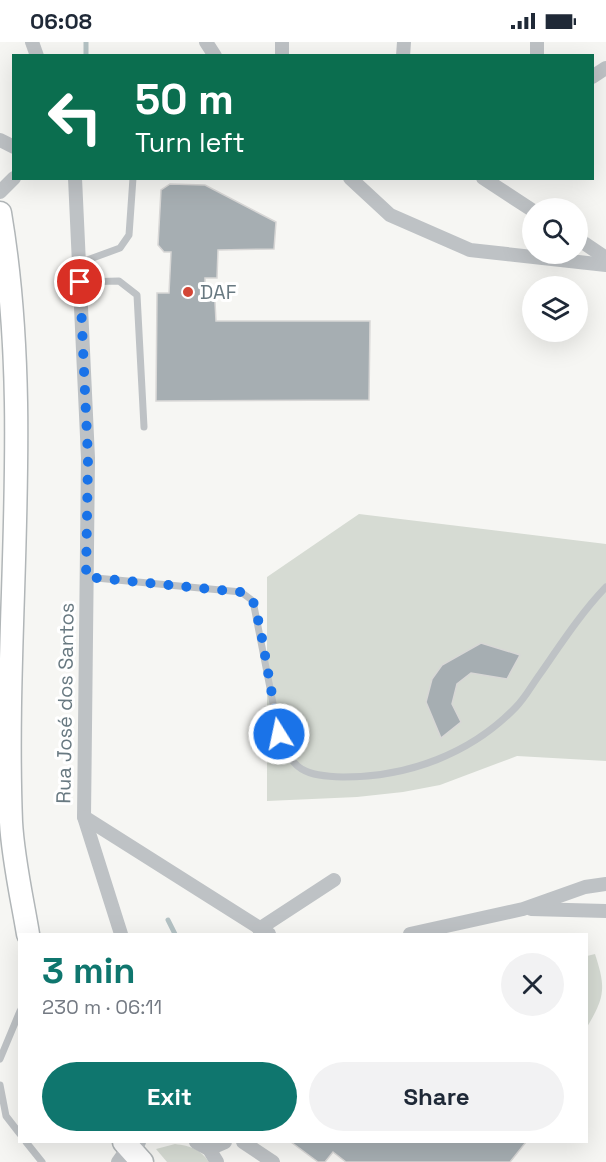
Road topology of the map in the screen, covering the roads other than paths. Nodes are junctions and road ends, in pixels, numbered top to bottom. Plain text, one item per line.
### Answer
1 (12, 180) edge
2 (75, 180) edge
3 (133, 180) edge
4 (352, 180) edge
5 (486, 180) edge
6 (0, 192) edge
7 (522, 203) edge
8 (0, 213) edge
9 (588, 246) edge
10 (606, 258) edge
11 (79, 263) junction
12 (606, 265) edge
13 (80, 282) junction
14 (144, 427) dead end
15 (86, 577) junction
16 (606, 587) edge
17 (84, 817) junction
18 (334, 880) dead end
19 (606, 884) edge
20 (523, 909) junction
21 (606, 911) edge
22 (264, 932) edge
23 (28, 933) edge
24 (121, 933) edge
25 (415, 933) edge
26 (18, 1016) edge
27 (0, 1059) edge
28 (0, 1085) edge
29 (18, 1131) edge
30 (27, 1143) edge
31 (198, 1143) edge
32 (223, 1143) edge
33 (244, 1143) edge
34 (209, 1149) junction
35 (42, 1162) edge
36 (217, 1162) edge
37 (273, 1162) edge

1 - 6 street
2 - 11 street, Rua José dos Santos
3 - 11 lane
4 - 12 street
5 - 7 street
8 - 23 highway
9 - 10 street
11 - 13 street, Rua José dos Santos
13 - 14 lane
13 - 15 street, Rua José dos Santos
15 - 16 lane
15 - 17 street, Rua José dos Santos
17 - 22 street
17 - 24 street, Rua José dos Santos
18 - 22 street
19 - 20 street
20 - 21 street
20 - 25 street
26 - 27 lane
28 - 29 lane
30 - 35 lane
31 - 34 street
32 - 34 street
33 - 37 street
34 - 36 street

